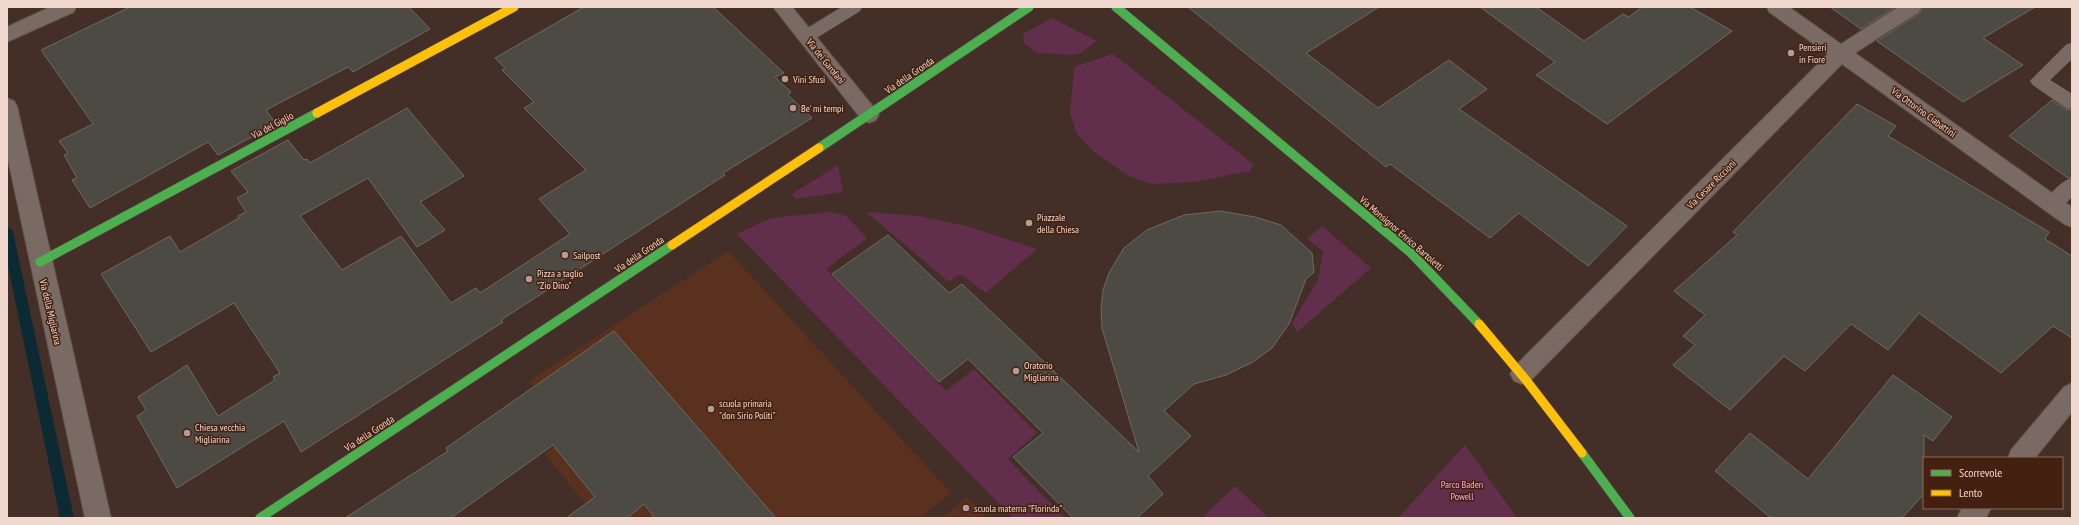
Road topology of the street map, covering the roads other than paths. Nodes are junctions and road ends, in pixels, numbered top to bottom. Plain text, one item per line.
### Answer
1 (67, 7) edge
2 (514, 7) edge
3 (782, 7) edge
4 (854, 7) edge
5 (1029, 7) edge
6 (1116, 7) edge
7 (1776, 7) edge
8 (1912, 7) edge
9 (7, 35) edge
10 (807, 36) junction
11 (2072, 49) edge
12 (1841, 53) junction
13 (2072, 103) edge
14 (7, 106) edge
15 (869, 115) junction
16 (2072, 185) edge
17 (2053, 204) junction
18 (2072, 218) edge
19 (40, 262) junction
20 (1522, 374) junction
21 (2072, 394) edge
22 (2021, 457) edge
23 (1977, 509) edge
24 (98, 518) edge
25 (260, 518) edge
26 (1630, 518) edge
27 (1970, 518) edge

1 - 9 street
2 - 19 street, Via del Giglio
3 - 10 street, Via dei Garofani
4 - 10 lane
5 - 15 street, Via della Gronda
6 - 20 street, Via Monsignor Enrico Bartoletti
7 - 12 street, Via Ottorino Ciabattini
8 - 12 street, Via Cesare Riccioni
10 - 15 street, Via dei Garofani
11 - 13 lane
12 - 17 street, Via Ottorino Ciabattini
12 - 20 street, Via Cesare Riccioni
14 - 19 street, Via della Migliarina
15 - 25 street, Via della Gronda
16 - 17 lane
17 - 18 street, Via Ottorino Ciabattini
19 - 24 street, Via della Migliarina
20 - 26 street, Via Monsignor Enrico Bartoletti
21 - 22 street
23 - 27 street

